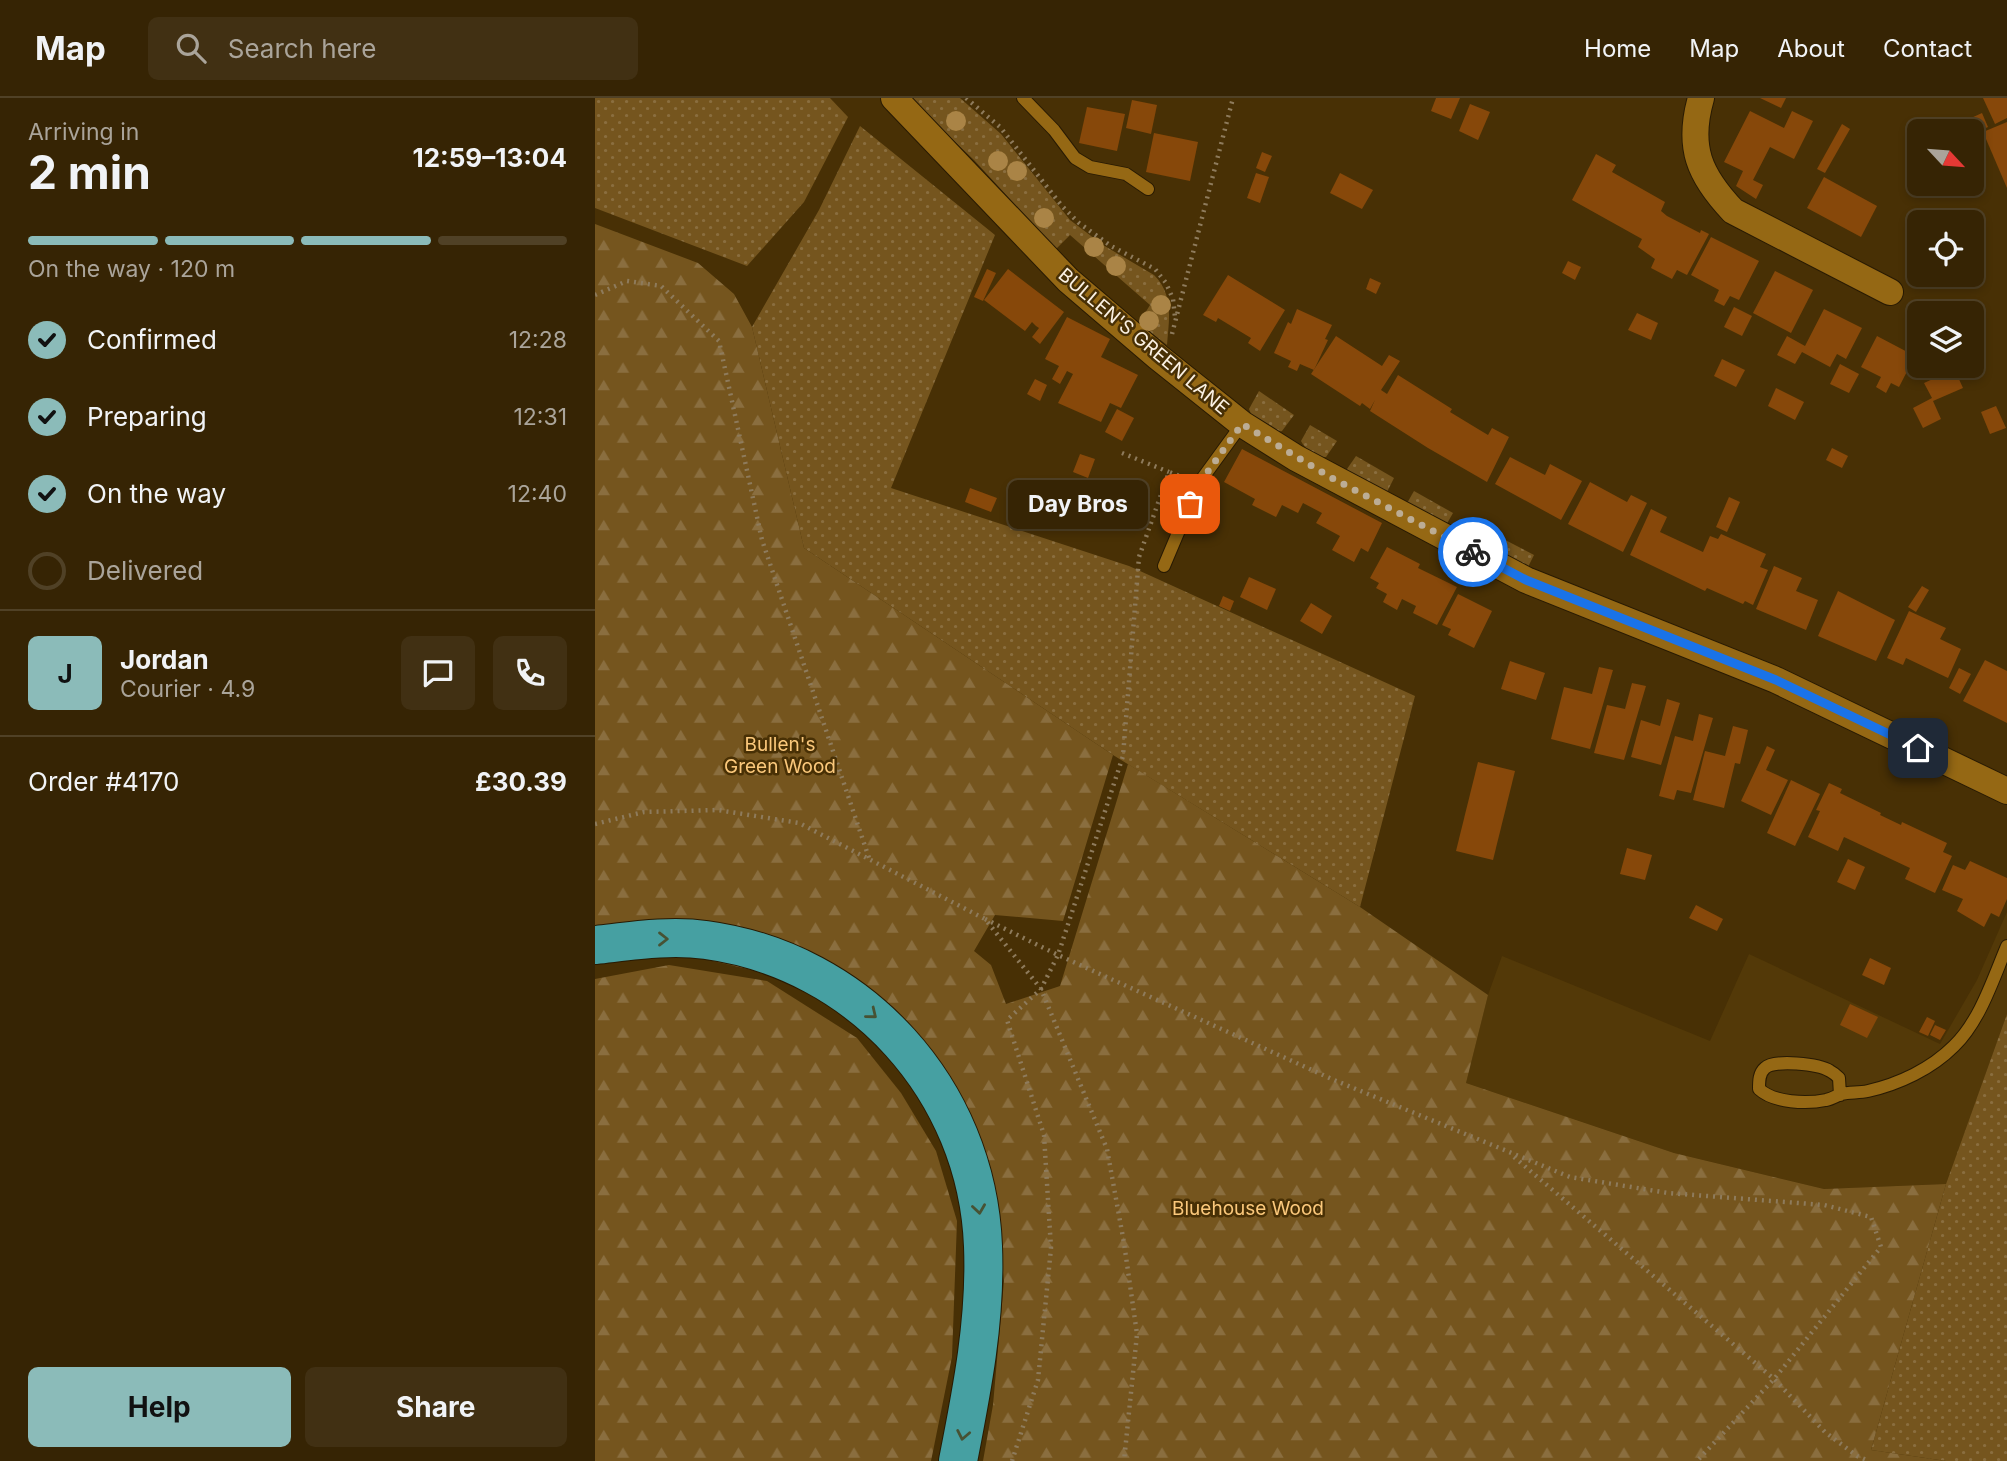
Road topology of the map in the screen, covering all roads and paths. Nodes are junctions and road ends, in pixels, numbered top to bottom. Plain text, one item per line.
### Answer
1 (894, 98) edge
2 (966, 98) edge
3 (1023, 98) edge
4 (1233, 98) edge
5 (1700, 98) edge
6 (1148, 189) dead end
7 (1890, 292) dead end
8 (595, 295) edge
9 (1175, 317) junction
10 (1171, 338) dead end
11 (1242, 424) junction
12 (1122, 453) dead end
13 (1169, 472) junction
14 (1199, 484) junction
15 (1164, 566) dead end
16 (2007, 791) edge
17 (595, 824) edge
18 (870, 861) junction
19 (985, 919) junction
20 (595, 945) edge
21 (2007, 946) edge
22 (1058, 955) junction
23 (1041, 989) junction
24 (1840, 1095) junction
25 (1511, 1154) junction
26 (1774, 1379) junction
27 (958, 1461) edge
28 (1012, 1461) edge
29 (1124, 1461) edge
30 (1697, 1461) edge
31 (1869, 1461) edge

1 - 11 street, BULLEN'S GREEN LANE
2 - 9 path
3 - 6 lane
4 - 9 path
5 - 7 street
8 - 18 path
9 - 10 path
11 - 14 lane
11 - 16 street, BULLEN'S GREEN LANE
12 - 13 path
13 - 14 path
13 - 22 path
14 - 15 lane
17 - 18 path
18 - 19 path
19 - 22 path
19 - 23 path
20 -> 27 highway
21 - 24 lane
22 - 23 path
22 - 25 path
23 - 28 path
23 - 29 path
24 - 24 lane
25 - 26 path
25 - 26 path
26 - 30 path
26 - 31 path

